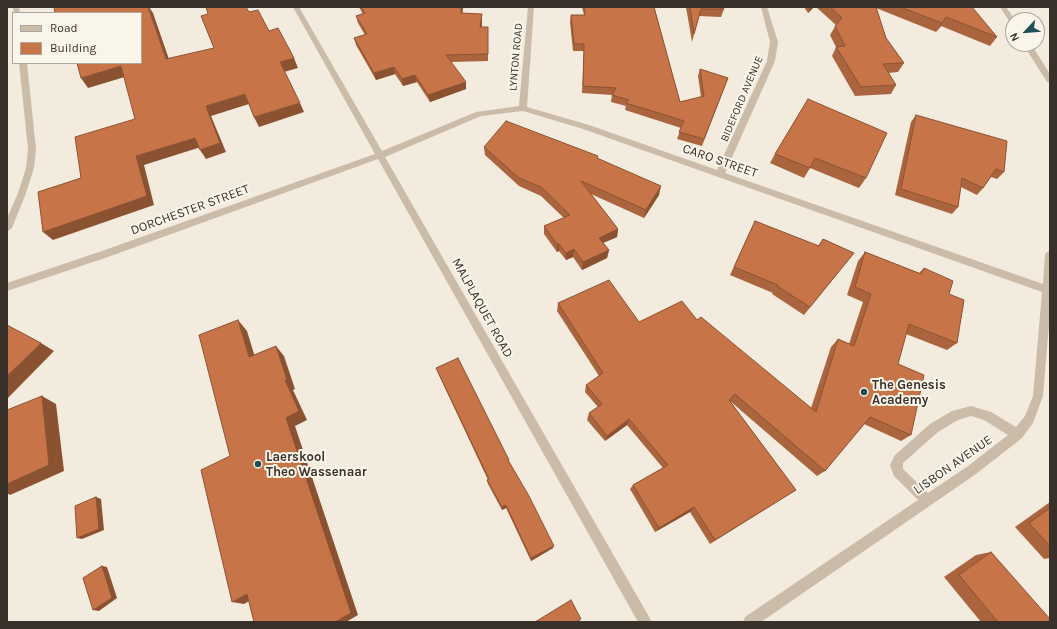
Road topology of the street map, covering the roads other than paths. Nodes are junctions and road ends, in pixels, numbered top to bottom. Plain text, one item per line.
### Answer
1 (296, 7) edge
2 (531, 7) edge
3 (764, 7) edge
4 (1031, 52) edge
5 (24, 64) edge
6 (1050, 80) edge
7 (523, 108) junction
8 (381, 155) junction
9 (720, 174) junction
10 (7, 228) edge
11 (1050, 254) edge
12 (7, 287) edge
13 (1049, 290) edge
14 (1018, 434) junction
15 (927, 500) junction
16 (645, 622) edge
17 (750, 622) edge

1 - 8 street, MALPLAQUET ROAD
2 - 7 street, LYNTON ROAD
3 - 9 street, BIDEFORD AVENUE
4 - 6 street
5 - 10 street
7 - 8 street, CARO STREET
7 - 9 street, CARO STREET
8 - 12 street, DORCHESTER STREET
8 - 16 street, MALPLAQUET ROAD
9 - 13 street, CARO STREET
11 - 13 street, LISBON AVENUE
13 - 14 street, LISBON AVENUE
14 - 15 street, LISBON AVENUE
14 - 15 street
15 - 17 street, LISBON AVENUE

